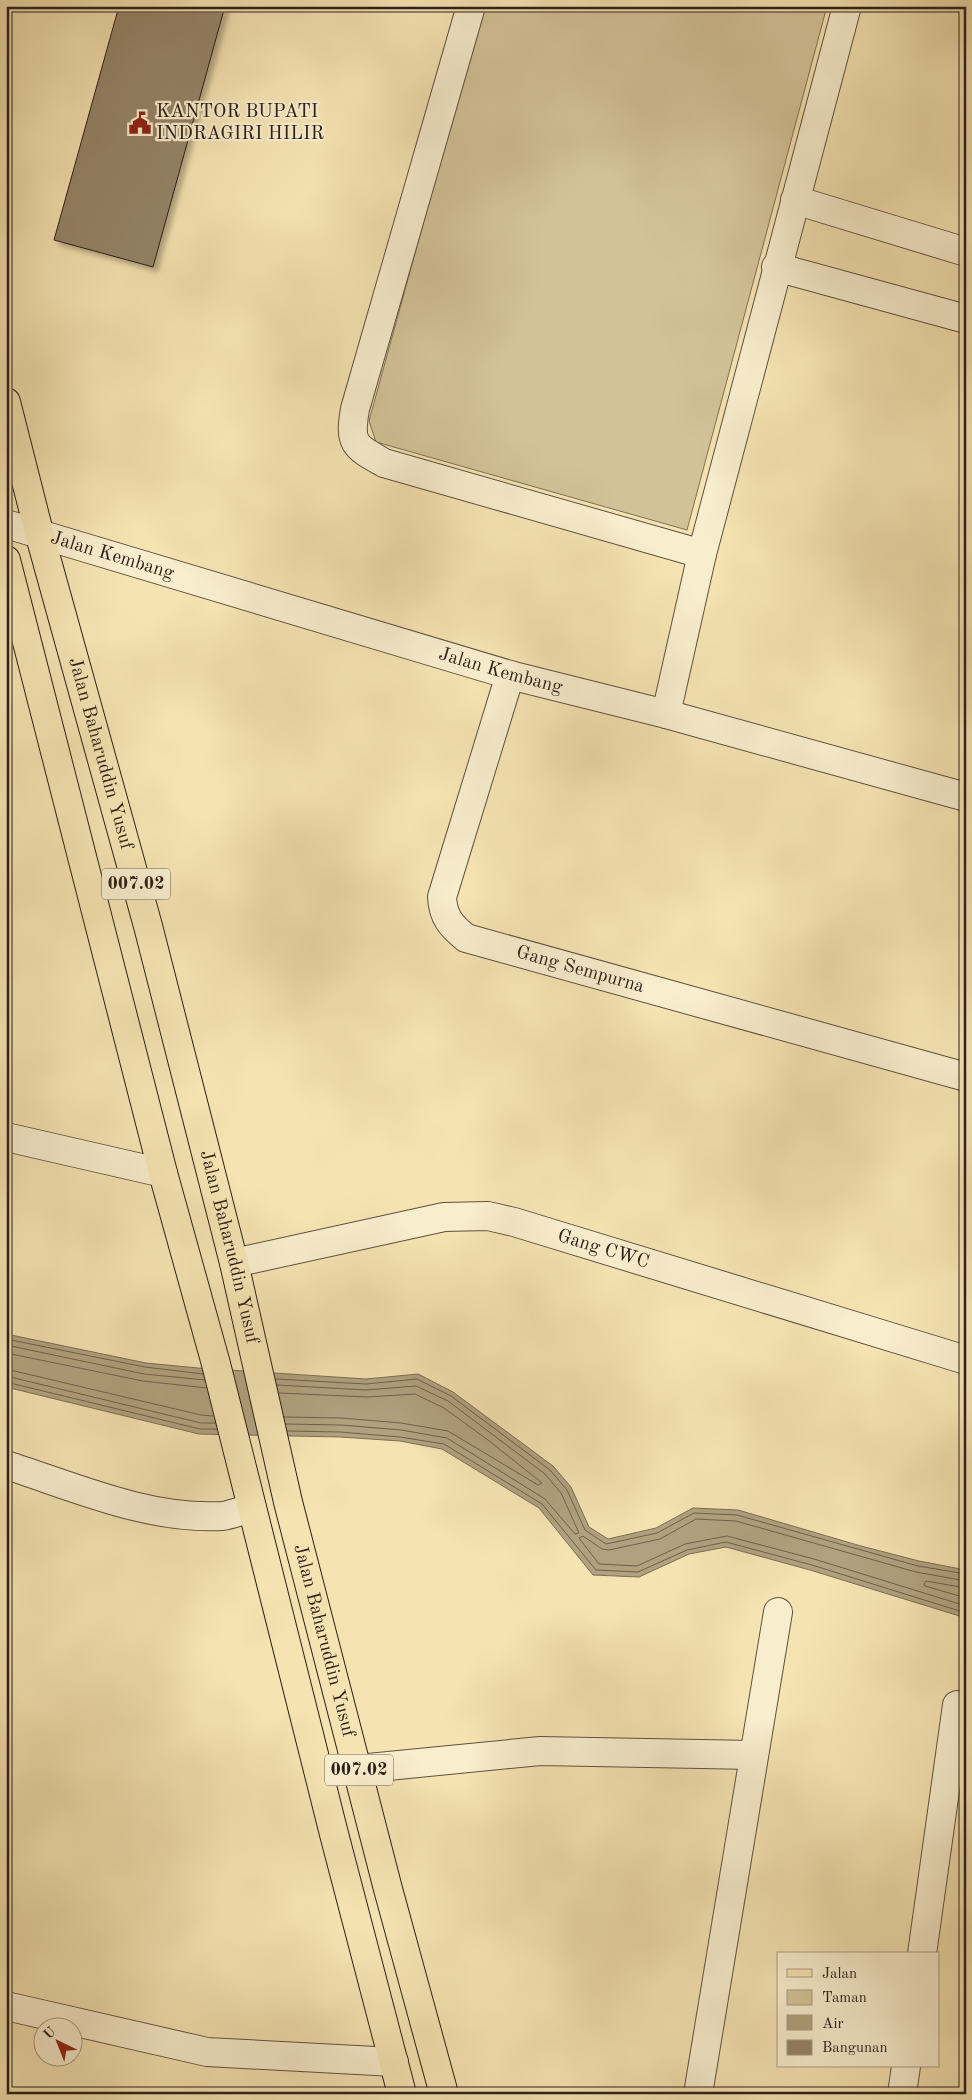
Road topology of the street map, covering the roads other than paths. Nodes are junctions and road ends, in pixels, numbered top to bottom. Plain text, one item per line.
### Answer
1 (471, 6) edge
2 (847, 6) edge
3 (795, 200) junction
4 (966, 252) edge
5 (776, 267) junction
6 (966, 319) edge
7 (6, 402) edge
8 (6, 524) edge
9 (40, 536) junction
10 (702, 554) junction
11 (6, 560) edge
12 (510, 675) junction
13 (666, 714) junction
14 (966, 797) edge
15 (966, 1078) edge
16 (6, 1137) edge
17 (163, 1173) junction
18 (234, 1263) junction
19 (966, 1360) edge
20 (6, 1465) edge
21 (252, 1508) junction
22 (778, 1612) dead end
23 (957, 1704) dead end
24 (754, 1755) junction
25 (358, 1770) junction
26 (371, 1822) junction
27 (334, 1834) junction
28 (388, 1889) junction
29 (351, 1900) junction
30 (922, 1952) edge
31 (6, 2006) edge
32 (394, 2062) junction
33 (906, 2068) edge
34 (402, 2094) edge
35 (444, 2094) edge
36 (698, 2094) edge
37 (902, 2094) edge

1 - 10 street
2 - 3 street
3 - 4 street
3 - 5 street
5 - 6 street
5 - 10 street
7 - 9 main road, Jalan Baharuddin Yusuf / 007.02
8 - 9 street, Jalan Kembang
9 - 12 street, Jalan Kembang
9 - 18 main road, Jalan Baharuddin Yusuf / 007.02
10 - 13 street
11 - 17 main road, Jalan Baharuddin Yusuf / 007.02
12 - 13 street, Jalan Kembang
12 - 15 street, Gang Sempurna
13 - 14 street, Jalan Kembang
16 - 17 street
17 - 21 main road, Jalan Baharuddin Yusuf / 007.02
18 - 19 street, Gang CWC
18 - 25 main road, Jalan Baharuddin Yusuf / 007.02
20 - 21 street
21 - 27 main road, Jalan Baharuddin Yusuf / 007.02
22 - 24 street
23 - 30 street
24 - 25 street
24 - 36 street
25 - 26 main road, Jalan Baharuddin Yusuf / 007.02
26 - 27 main road
26 - 28 main road, Jalan Baharuddin Yusuf / 007.02
27 - 29 main road, Jalan Baharuddin Yusuf / 007.02
28 - 29 main road
28 - 35 main road, Jalan Baharuddin Yusuf / 007.02
29 - 32 main road, Jalan Baharuddin Yusuf / 007.02
31 - 32 street
32 - 34 main road, Jalan Baharuddin Yusuf / 007.02
33 - 37 street

